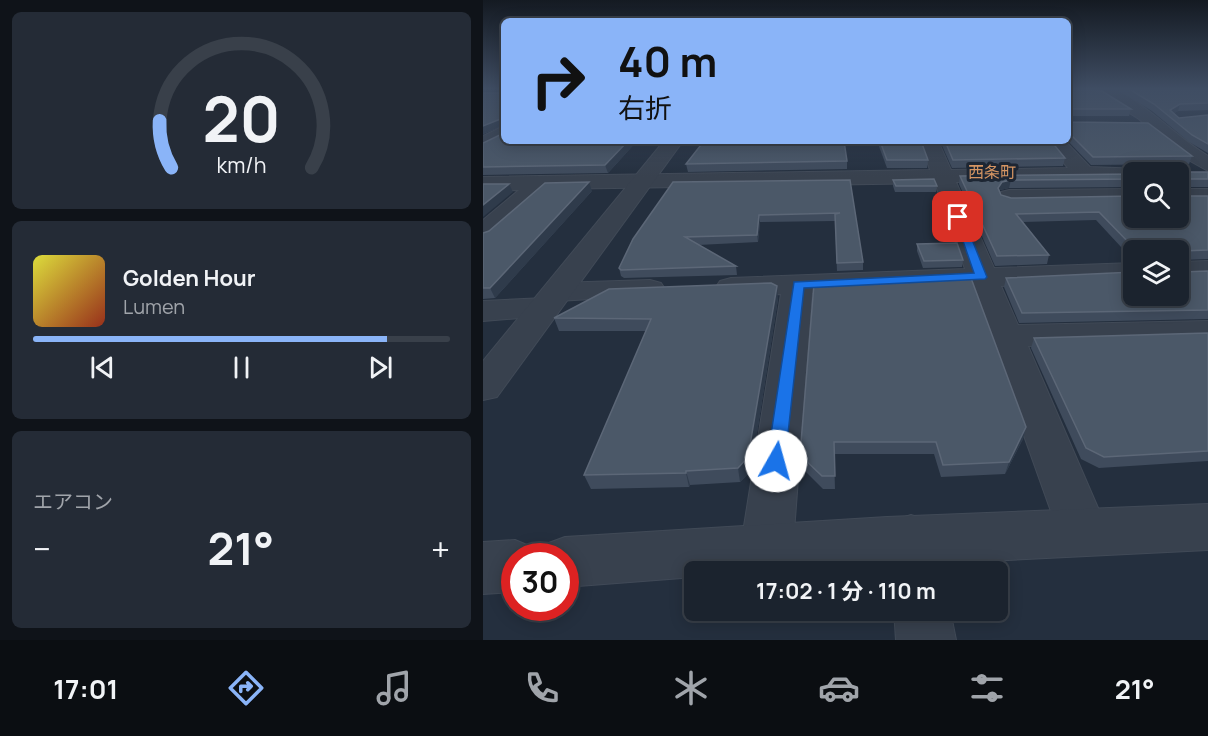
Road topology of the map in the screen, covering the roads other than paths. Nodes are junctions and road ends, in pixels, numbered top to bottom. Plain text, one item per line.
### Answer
1 (1146, 118) edge
2 (1127, 123) edge
3 (1150, 123) junction
4 (501, 133) edge
5 (483, 144) edge
6 (671, 144) edge
7 (930, 144) edge
8 (1058, 144) edge
9 (1208, 165) edge
10 (1208, 171) edge
11 (1189, 172) edge
12 (1084, 173) junction
13 (1123, 173) edge
14 (641, 180) junction
15 (541, 183) junction
16 (483, 184) edge
17 (946, 187) junction
18 (1123, 195) edge
19 (1189, 196) edge
20 (1208, 196) edge
21 (483, 233) edge
22 (1208, 270) edge
23 (1189, 271) edge
24 (1123, 272) edge
25 (981, 277) junction
26 (798, 284) junction
27 (551, 300) junction
28 (483, 310) edge
29 (1208, 331) edge
30 (1004, 336) junction
31 (483, 387) edge
32 (1208, 527) edge
33 (1083, 531) junction
34 (767, 545) junction
35 (914, 555) edge
36 (579, 561) edge
37 (501, 567) edge
38 (483, 568) edge
39 (923, 621) edge
40 (926, 640) edge

1 - 3 street
2 - 3 street
3 - 9 street
4 - 5 street
6 - 14 street
7 - 17 street
8 - 12 street
10 - 11 street
12 - 13 street
12 - 17 street
14 - 15 street
14 - 17 street
14 - 27 street
15 - 16 street
15 - 21 street
17 - 18 street
17 - 25 street
19 - 20 street
22 - 23 street
24 - 25 street
25 - 26 street
25 - 30 street
26 - 27 street
26 - 34 street
27 - 28 street
27 - 31 street
29 - 30 street
30 - 33 street
32 - 33 street
33 - 35 street
34 - 35 street
34 - 36 street
37 - 38 street
39 - 40 street

